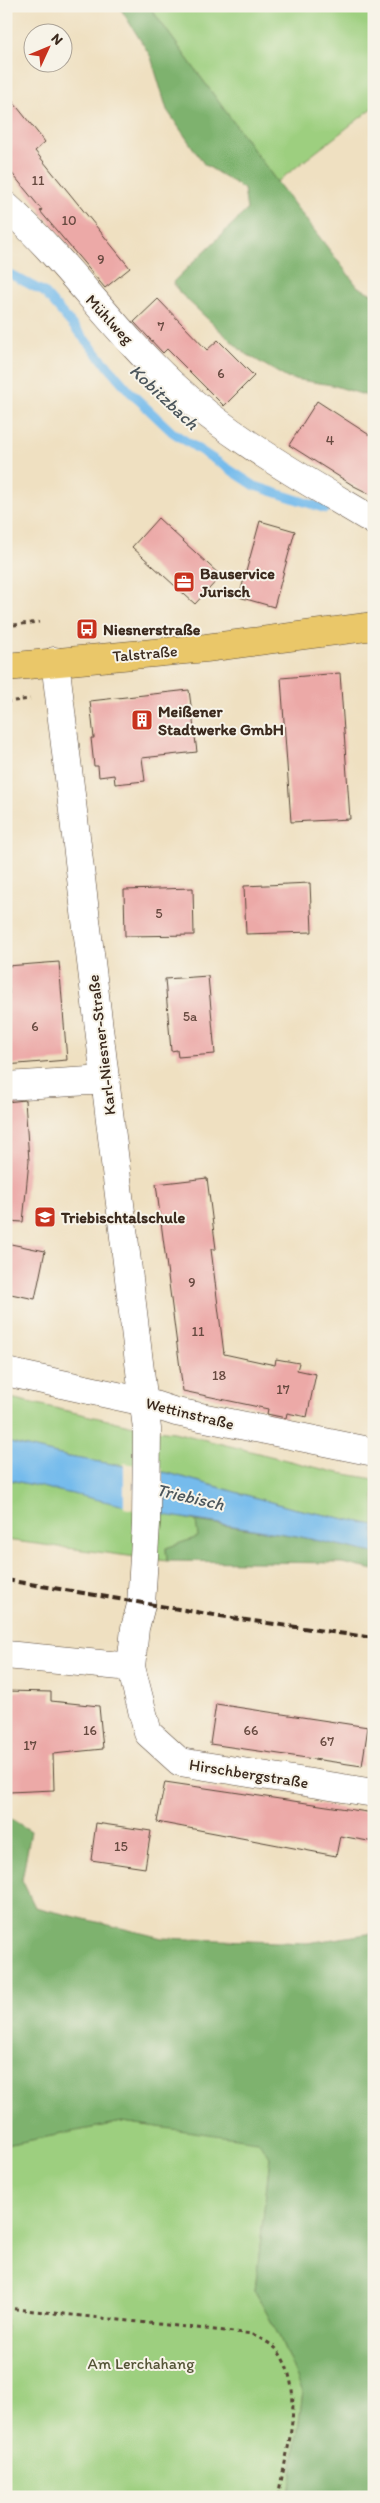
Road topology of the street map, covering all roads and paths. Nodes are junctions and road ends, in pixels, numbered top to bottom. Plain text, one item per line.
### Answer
1 (6, 206) edge
2 (374, 521) edge
3 (39, 622) dead end
4 (6, 626) edge
5 (374, 626) edge
6 (55, 661) junction
7 (6, 667) edge
8 (106, 1080) junction
9 (6, 1086) edge
10 (6, 1372) edge
11 (145, 1402) junction
12 (374, 1452) edge
13 (6, 1655) edge
14 (131, 1667) junction
15 (374, 1793) edge
16 (6, 2308) edge
17 (278, 2497) edge

1 - 2 street, Mühlweg
3 - 4 path
5 - 6 main road, Talstraße
6 - 7 main road, Talstraße
6 - 8 street, Karl-Niesner-Straße
8 - 9 street
8 - 11 street, Karl-Niesner-Straße
10 - 11 street, Wettinstraße
11 - 12 street, Wettinstraße
11 - 14 street, Karl-Niesner-Straße
13 - 14 street
14 - 15 street, Hirschbergstraße
16 - 17 path

